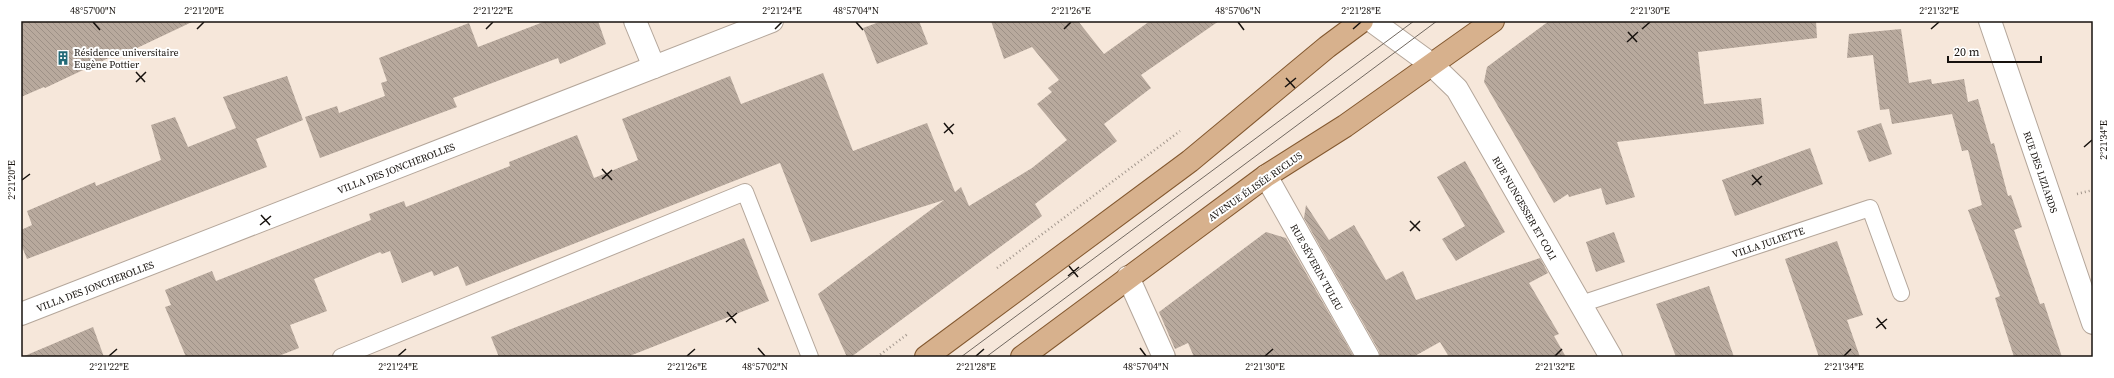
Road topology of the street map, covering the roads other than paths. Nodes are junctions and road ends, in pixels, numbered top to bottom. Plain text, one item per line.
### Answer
1 (635, 21) edge
2 (772, 21) edge
3 (1362, 21) edge
4 (1372, 21) edge
5 (1493, 21) edge
6 (1990, 21) edge
7 (1432, 64) junction
8 (654, 67) junction
9 (1266, 176) junction
10 (1128, 277) junction
11 (1901, 293) dead end
12 (1581, 304) junction
13 (21, 314) edge
14 (2093, 323) edge
15 (341, 357) edge
16 (810, 357) edge
17 (926, 357) edge
18 (1024, 357) edge
19 (1164, 357) edge
20 (1368, 357) edge
21 (1611, 357) edge

1 - 8 street
2 - 8 street, VILLA DES JONCHEROLLES
3 - 17 main road
4 - 7 street, RUE NUNGESSER ET COLI
5 - 7 main road, AVENUE ÉLISÉE RECLUS
6 - 14 street, RUE DES LIZIARDS
7 - 9 main road, AVENUE ÉLISÉE RECLUS
7 - 12 street, RUE NUNGESSER ET COLI
8 - 13 street, VILLA DES JONCHEROLLES
9 - 10 main road, AVENUE ÉLISÉE RECLUS
9 - 20 street, RUE SÉVERIN TULEU
10 - 18 main road, AVENUE ÉLISÉE RECLUS
10 - 19 street
11 - 12 lane, VILLA JULIETTE
12 - 21 street, RUE NUNGESSER ET COLI
15 - 16 lane

